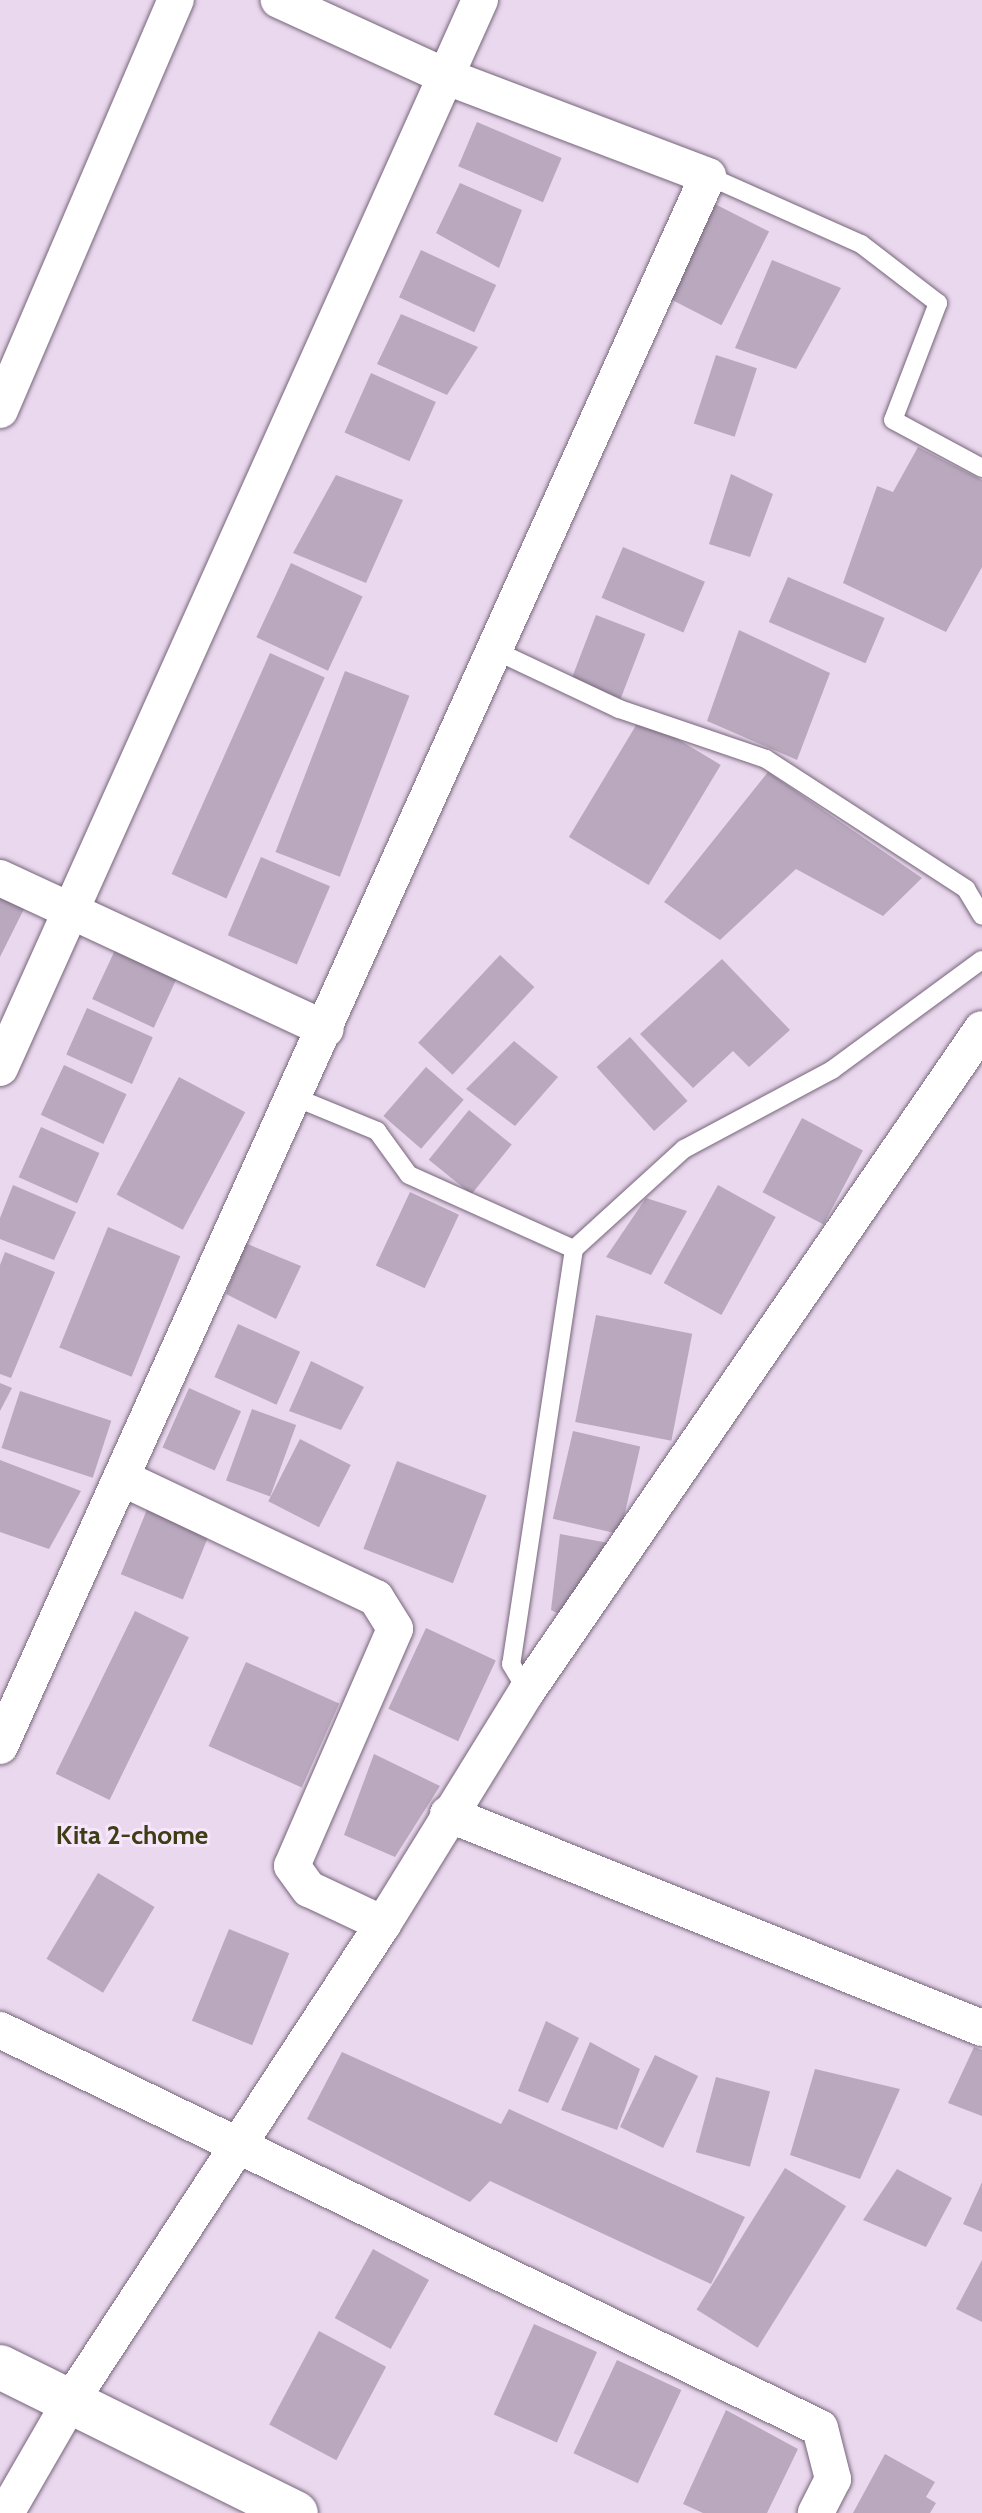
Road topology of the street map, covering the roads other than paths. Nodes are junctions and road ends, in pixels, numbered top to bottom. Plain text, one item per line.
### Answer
1 (176, 0) edge
2 (279, 0) edge
3 (480, 0) edge
4 (445, 76) junction
5 (708, 176) junction
6 (0, 410) edge
7 (982, 468) edge
8 (496, 651) junction
9 (0, 878) edge
10 (68, 914) junction
11 (982, 916) edge
12 (982, 960) edge
13 (326, 1029) junction
14 (982, 1029) edge
15 (0, 1068) edge
16 (297, 1098) junction
17 (574, 1249) junction
18 (122, 1478) junction
19 (527, 1691) junction
20 (0, 1746) edge
21 (448, 1814) junction
22 (383, 1924) junction
23 (982, 2028) edge
24 (0, 2030) edge
25 (239, 2145) junction
26 (0, 2367) edge
27 (70, 2402) junction
28 (6, 2513) edge
29 (296, 2513) edge
30 (816, 2513) edge

1 - 6 street
2 - 4 street
3 - 4 street
4 - 5 street
4 - 10 street
5 - 7 lane
5 - 8 street
8 - 11 lane
8 - 13 street
9 - 10 street
10 - 13 street
10 - 15 street
12 - 17 lane
13 - 16 street
14 - 19 street
16 - 17 lane
16 - 18 street
17 - 19 lane
18 - 20 street
18 - 22 street
19 - 21 street
21 - 22 street
21 - 23 street
22 - 25 street
24 - 25 street
25 - 27 street
25 - 30 street
26 - 27 street
27 - 28 street
27 - 29 street

